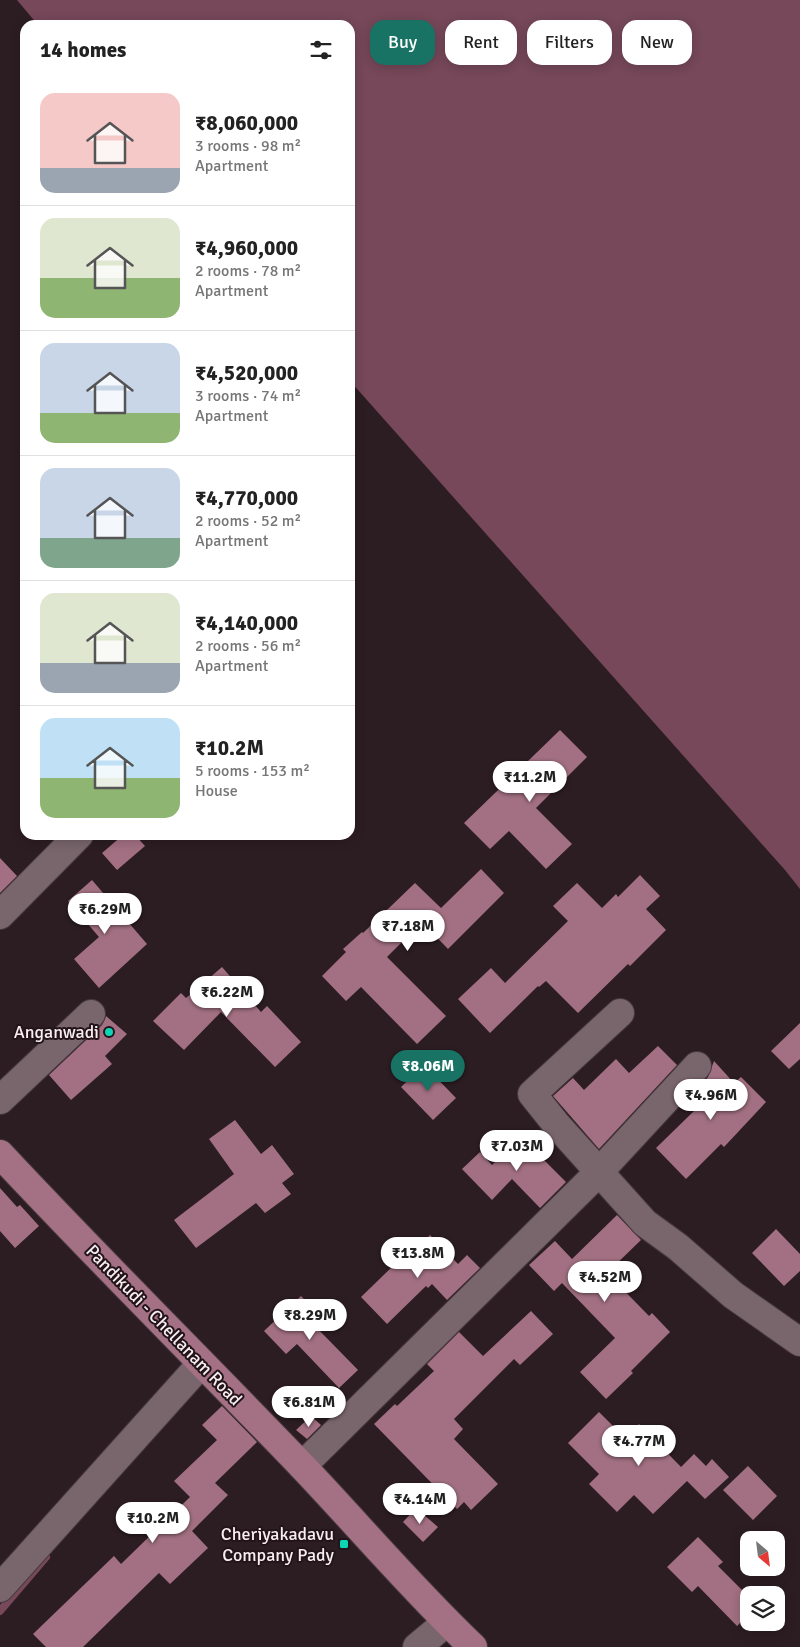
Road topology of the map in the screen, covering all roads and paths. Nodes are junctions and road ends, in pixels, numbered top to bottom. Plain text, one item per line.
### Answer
1 (74, 840) edge
2 (0, 915) edge
3 (620, 1013) dead end
4 (91, 1014) dead end
5 (697, 1066) dead end
6 (0, 1100) edge
7 (0, 1154) edge
8 (599, 1172) junction
9 (800, 1342) edge
10 (201, 1364) junction
11 (302, 1466) junction
12 (0, 1588) edge
13 (447, 1622) junction
14 (417, 1647) edge
15 (473, 1647) edge

1 - 2 street
3 - 8 street
4 - 6 street
5 - 8 street
7 - 10 main road, Pandikudi - Chellanam Road
8 - 9 street
8 - 11 street
10 - 11 main road, Pandikudi - Chellanam Road
10 - 12 street
11 - 13 main road, Pandikudi - Chellanam Road
13 - 14 street
13 - 15 main road, Pandikudi - Chellanam Road

